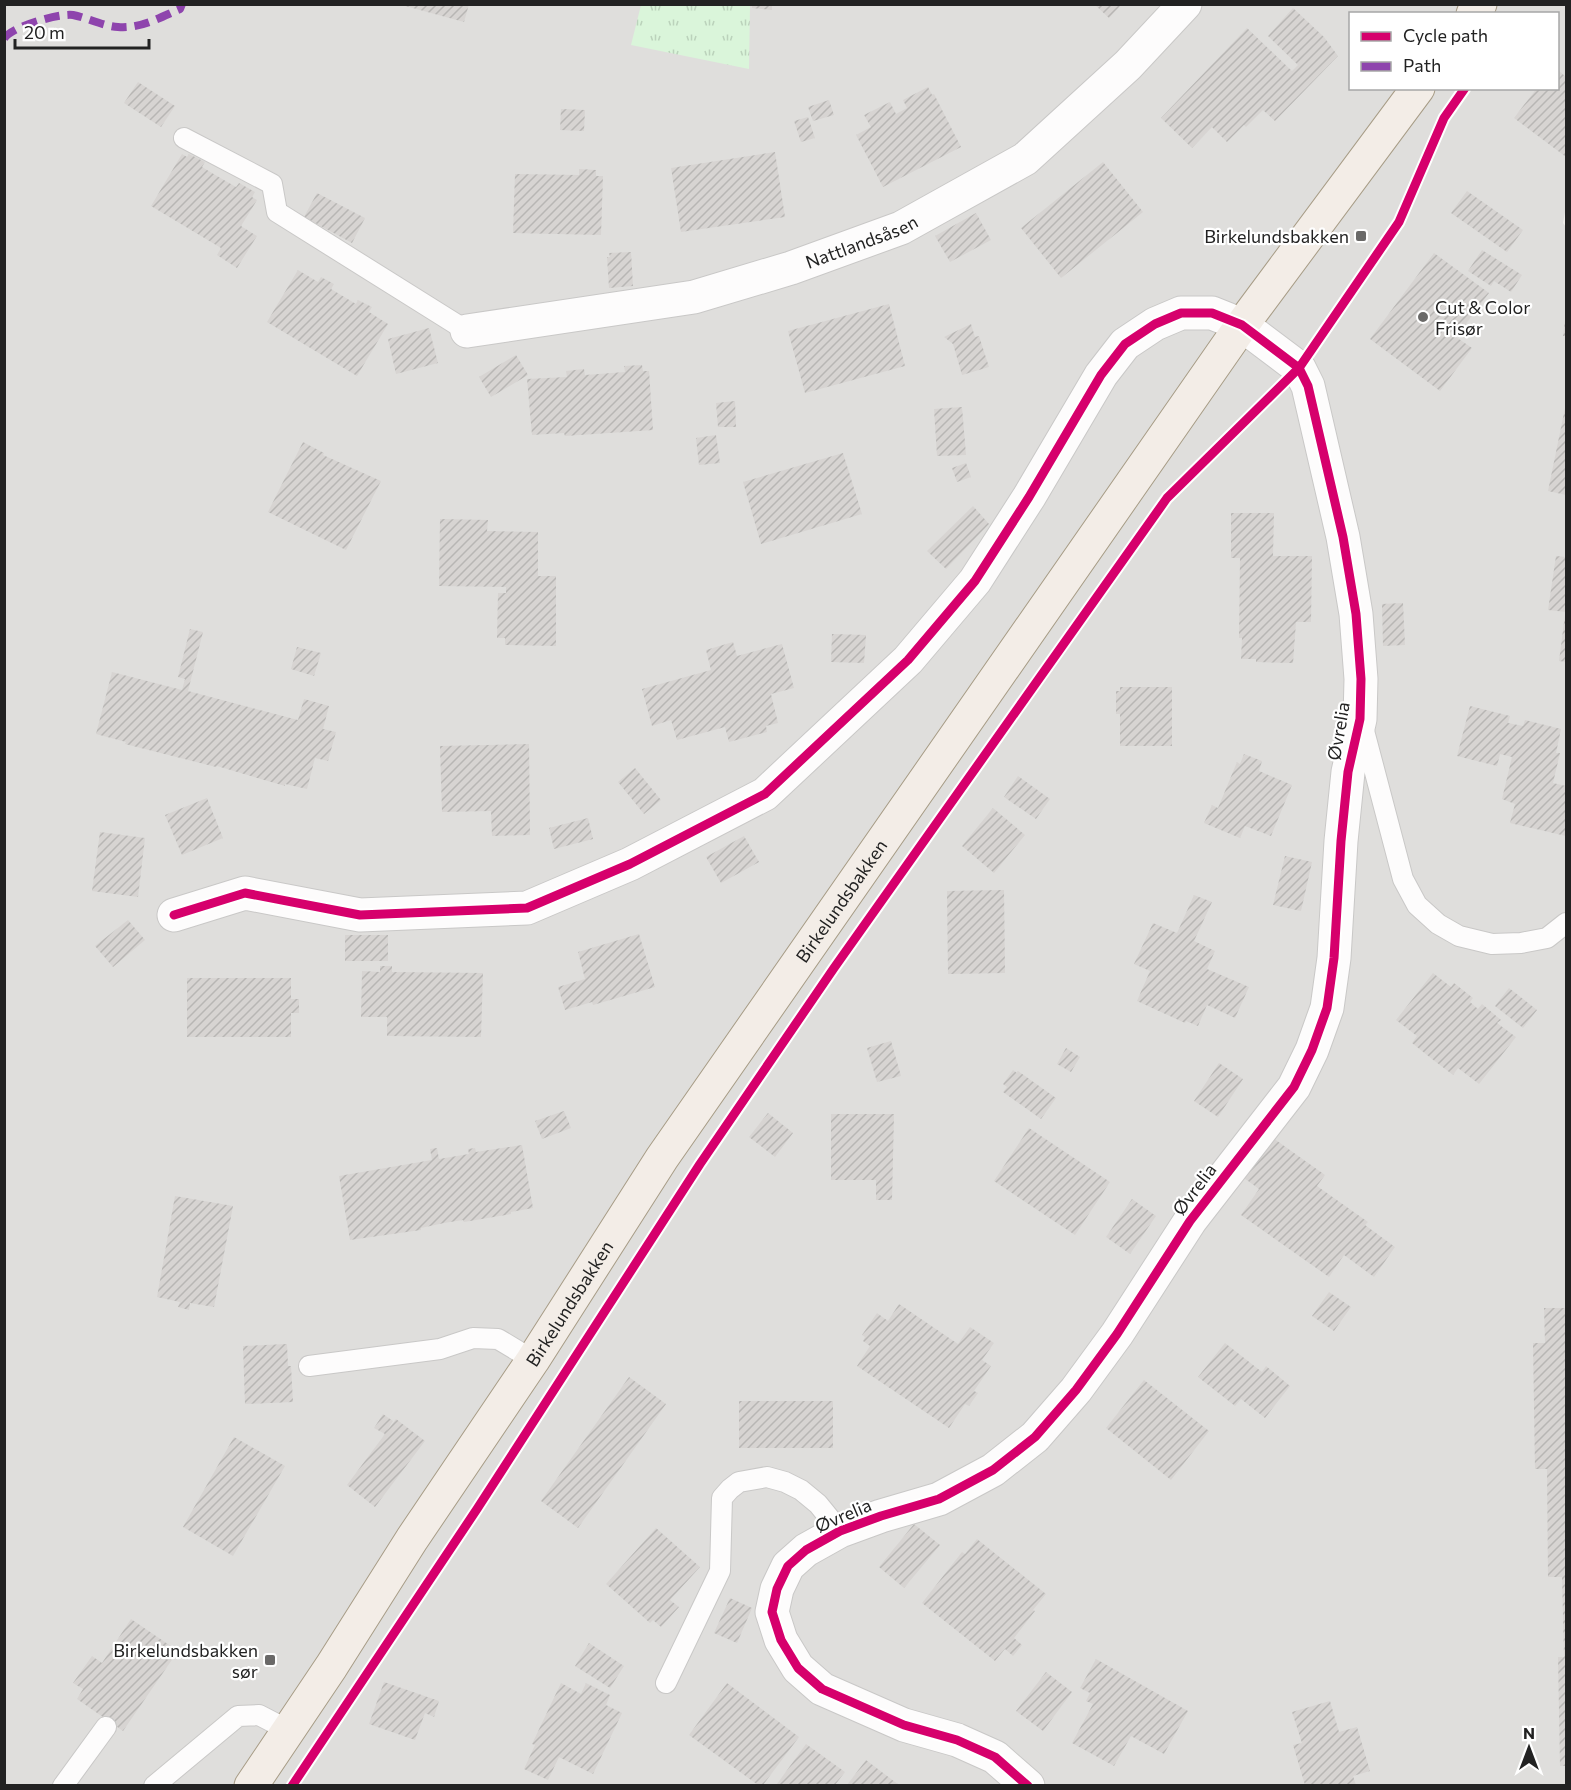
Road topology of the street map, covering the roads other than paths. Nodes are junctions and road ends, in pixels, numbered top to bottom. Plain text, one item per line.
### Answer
1 (1185, 4) edge
2 (1417, 90) edge
3 (184, 138) dead end
4 (1242, 325) junction
5 (467, 331) joint
6 (1360, 719) junction
7 (174, 915) dead end
8 (1566, 923) edge
9 (533, 1360) junction
10 (309, 1366) dead end
11 (840, 1531) junction
12 (666, 1683) dead end
13 (106, 1727) dead end
14 (288, 1730) junction
15 (63, 1785) edge
16 (154, 1785) edge
17 (251, 1785) edge
18 (1028, 1785) edge

1 - 5 street, Nattlandsåsen
2 - 4 main road, Birkelundsbakken
3 - 5 lane
4 - 6 street, Øvrelia
4 - 7 street, Øvrelia
4 - 9 main road, Birkelundsbakken
6 - 8 lane
6 - 11 street, Øvrelia
9 - 10 lane
9 - 14 main road, Birkelundsbakken
11 - 12 lane, Øvrelia
11 - 18 street, Øvrelia
13 - 15 lane
14 - 16 lane
14 - 17 main road, Birkelundsbakken

